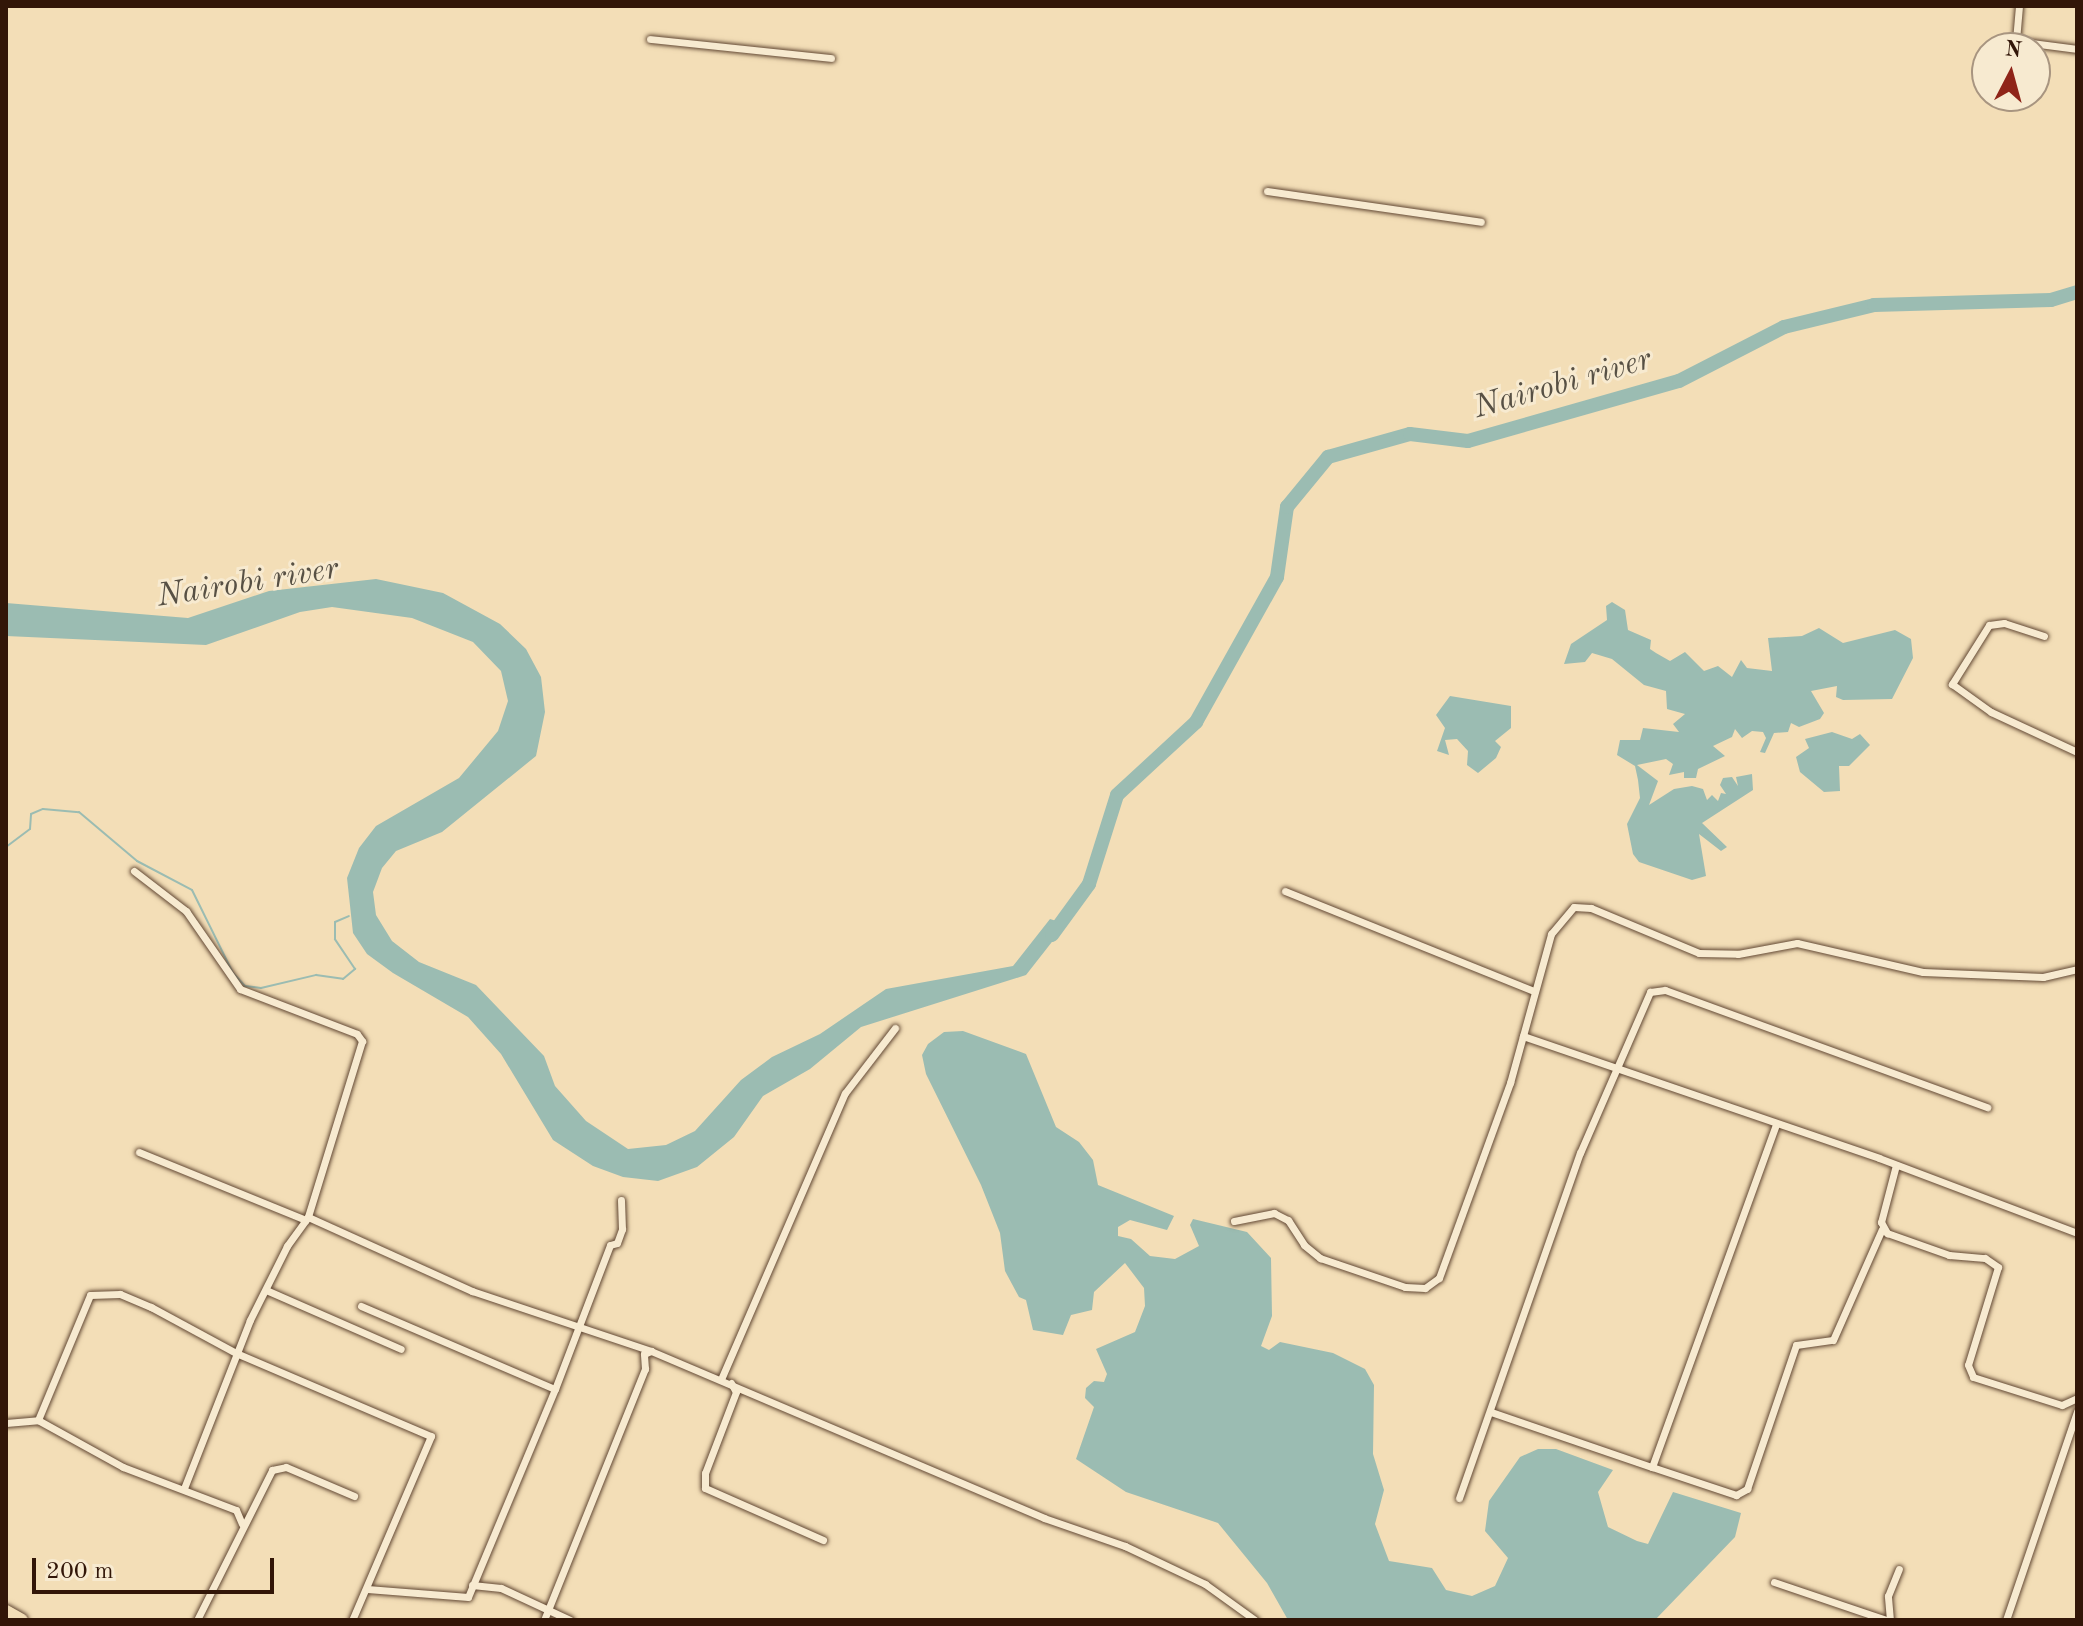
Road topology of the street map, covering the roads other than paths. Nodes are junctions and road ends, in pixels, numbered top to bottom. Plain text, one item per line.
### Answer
1 (2019, 6) edge
2 (650, 39) dead end
3 (2077, 49) edge
4 (831, 58) dead end
5 (1267, 191) dead end
6 (1481, 222) dead end
7 (2044, 636) dead end
8 (2076, 753) edge
9 (134, 871) dead end
10 (1285, 891) dead end
11 (2077, 969) edge
12 (1534, 991) junction
13 (895, 1028) dead end
14 (1523, 1036) junction
15 (1614, 1069) junction
16 (1987, 1107) dead end
17 (1776, 1124) junction
18 (139, 1152) dead end
19 (1896, 1165) junction
20 (621, 1200) dead end
21 (307, 1218) junction
22 (1234, 1221) dead end
23 (1882, 1229) junction
24 (2077, 1233) edge
25 (266, 1290) junction
26 (361, 1306) dead end
27 (581, 1326) junction
28 (401, 1349) dead end
29 (651, 1351) junction
30 (236, 1353) junction
31 (722, 1377) junction
32 (731, 1383) junction
33 (555, 1389) junction
34 (2077, 1398) edge
35 (2077, 1411) edge
36 (1491, 1412) junction
37 (38, 1420) junction
38 (6, 1423) edge
39 (1652, 1467) junction
40 (184, 1488) junction
41 (354, 1496) dead end
42 (1459, 1498) dead end
43 (242, 1524) junction
44 (823, 1540) dead end
45 (1899, 1569) dead end
46 (1774, 1582) dead end
47 (472, 1585) junction
48 (367, 1589) junction
49 (6, 1611) edge
50 (548, 1611) junction
51 (22, 1620) edge
52 (197, 1620) edge
53 (352, 1620) edge
54 (544, 1620) edge
55 (570, 1620) edge
56 (1255, 1620) edge
57 (1888, 1620) edge
58 (2006, 1620) edge

1 - 3 street
2 - 4 street
5 - 6 street
7 - 8 street
9 - 21 street
10 - 12 street
11 - 12 street
12 - 14 street
13 - 31 street
14 - 15 street
14 - 22 street
15 - 16 street
15 - 17 street
15 - 36 street
17 - 19 street
17 - 39 street
18 - 21 street
19 - 23 street
19 - 24 street
20 - 27 street
21 - 25 street
21 - 27 street
23 - 34 street
23 - 39 street
25 - 28 street
25 - 30 street
26 - 33 street
27 - 29 street
27 - 33 street
29 - 31 street
29 - 50 street
30 - 37 street
30 - 40 street
30 - 48 street
31 - 32 street
32 - 44 street
32 - 56 street
33 - 47 street
35 - 58 street
36 - 39 street
36 - 42 street
37 - 38 street
37 - 40 street
40 - 43 street
41 - 43 street
43 - 52 street
45 - 57 street
46 - 57 street
47 - 48 street
47 - 50 street
48 - 53 street
49 - 51 highway
50 - 54 street
50 - 55 street

